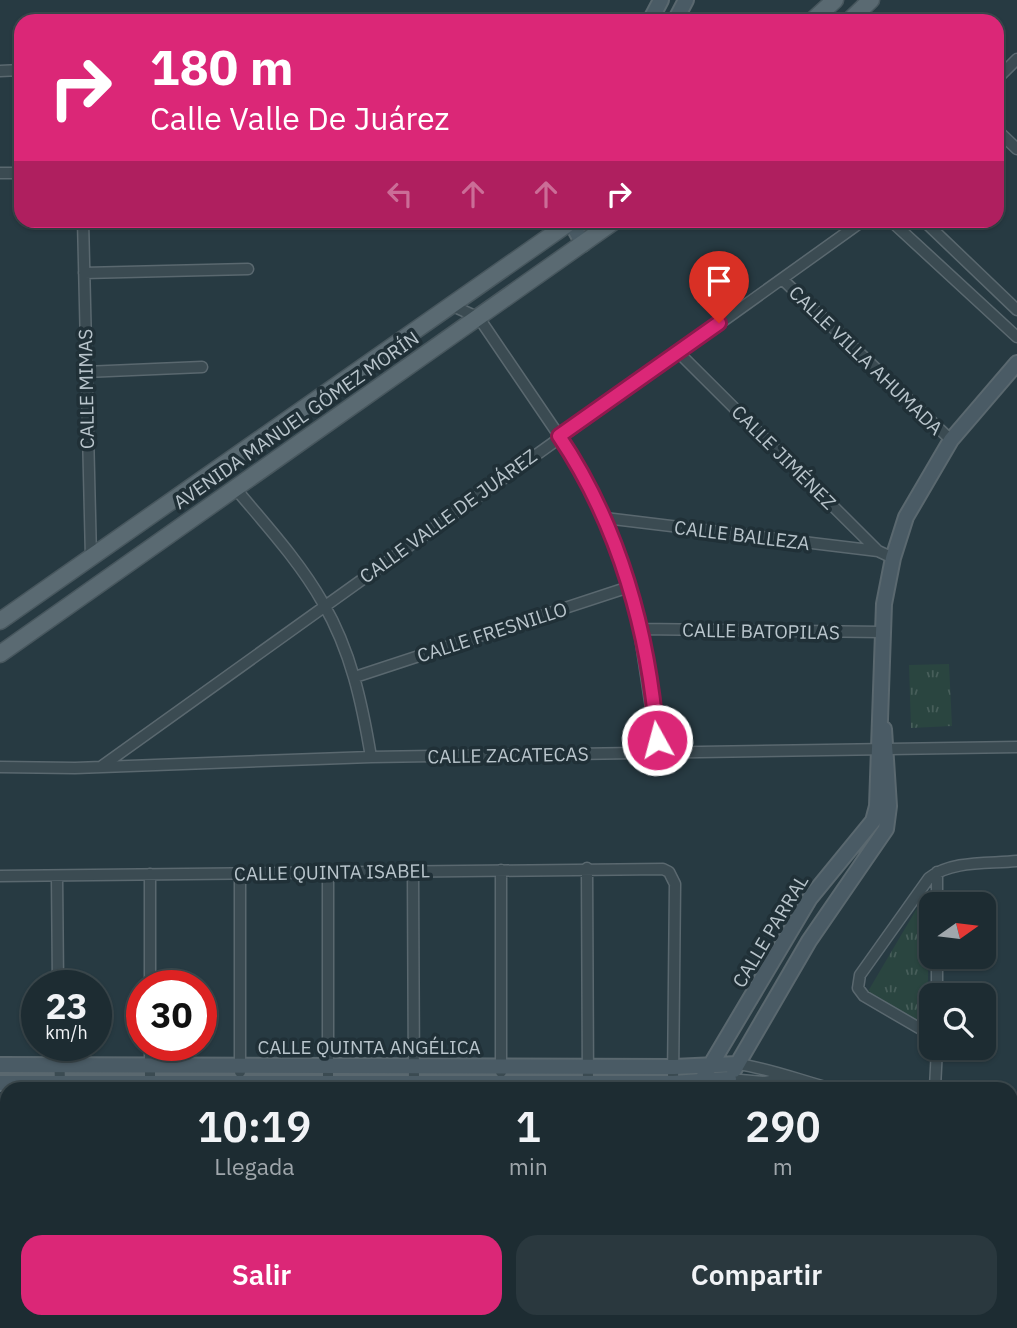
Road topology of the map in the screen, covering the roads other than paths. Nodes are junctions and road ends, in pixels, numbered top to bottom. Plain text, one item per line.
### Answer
1 (835, 0) edge
2 (871, 0) edge
3 (820, 14) edge
4 (856, 14) edge
5 (1017, 59) edge
6 (1004, 72) edge
7 (1004, 137) edge
8 (1017, 149) edge
9 (83, 228) edge
10 (561, 228) edge
11 (575, 228) edge
12 (600, 228) edge
13 (853, 228) edge
14 (899, 228) edge
15 (931, 228) edge
16 (583, 244) junction
17 (248, 269) dead end
18 (84, 273) junction
19 (782, 279) junction
20 (451, 305) junction
21 (1017, 310) edge
22 (479, 318) junction
23 (1017, 337) edge
24 (678, 352) junction
25 (1017, 363) edge
26 (202, 367) dead end
27 (85, 372) junction
28 (559, 436) junction
29 (951, 440) junction
30 (235, 488) junction
31 (605, 518) junction
32 (878, 551) junction
33 (91, 558) junction
34 (892, 558) junction
35 (629, 587) junction
36 (324, 605) junction
37 (0, 621) edge
38 (639, 629) junction
39 (882, 632) junction
40 (0, 654) edge
41 (355, 677) junction
42 (1017, 747) edge
43 (882, 749) junction
44 (658, 754) junction
45 (371, 757) junction
46 (0, 766) edge
47 (102, 766) junction
48 (1017, 861) edge
49 (587, 869) junction
50 (500, 870) junction
51 (413, 871) junction
52 (328, 872) junction
53 (937, 872) junction
54 (240, 873) junction
55 (150, 874) junction
56 (0, 876) edge
57 (57, 876) junction
58 (937, 892) edge
59 (58, 970) edge
60 (150, 970) edge
61 (919, 1028) edge
62 (936, 1060) edge
63 (60, 1061) edge
64 (150, 1061) edge
65 (737, 1064) junction
66 (0, 1065) edge
67 (60, 1065) junction
68 (150, 1065) junction
69 (240, 1066) junction
70 (328, 1066) junction
71 (414, 1066) junction
72 (710, 1066) junction
73 (501, 1067) junction
74 (588, 1067) junction
75 (674, 1067) junction
76 (768, 1068) junction
77 (787, 1078) junction
78 (60, 1082) edge
79 (150, 1082) edge
80 (240, 1082) edge
81 (328, 1082) edge
82 (414, 1082) edge
83 (501, 1082) edge
84 (588, 1082) edge
85 (673, 1082) edge
86 (700, 1082) edge
87 (727, 1082) edge
88 (766, 1082) edge
89 (774, 1082) edge
90 (804, 1082) edge
91 (935, 1082) edge

1 - 3 main road
2 - 4 main road
5 - 6 street
7 - 8 street
9 - 18 street, CALLE MIMAS
10 - 20 main road, AVENIDA MANUEL GÓMEZ MORÍN
11 - 16 street
12 - 16 main road, AVENIDA MANUEL GÓMEZ MORÍN
13 - 19 street, CALLE VALLE DE JUÁREZ
14 - 23 street
15 - 21 street
16 - 22 main road, AVENIDA MANUEL GÓMEZ MORÍN
17 - 18 street
18 - 27 street, CALLE MIMAS
19 - 24 street, CALLE VALLE DE JUÁREZ
19 - 29 street, CALLE VILLA AHUMADA
20 - 22 street
20 - 33 main road, AVENIDA MANUEL GÓMEZ MORÍN
22 - 28 street
22 - 30 main road, AVENIDA MANUEL GÓMEZ MORÍN
24 - 28 street, CALLE VALLE DE JUÁREZ
24 - 32 street, CALLE JIMÉNEZ
25 - 29 street, CALLE PARRAL
26 - 27 street
27 - 33 street, CALLE MIMAS
28 - 31 street
28 - 36 street, CALLE VALLE DE JUÁREZ
29 - 34 street, CALLE PARRAL
30 - 36 street
30 - 40 main road, AVENIDA MANUEL GÓMEZ MORÍN
31 - 32 street, CALLE BALLEZA
31 - 35 street
32 - 34 street, CALLE JIMÉNEZ
33 - 37 main road, AVENIDA MANUEL GÓMEZ MORÍN
34 - 39 street, CALLE PARRAL
35 - 38 street
35 - 41 street, CALLE FRESNILLO
36 - 41 street
36 - 47 street, CALLE VALLE DE JUÁREZ
38 - 39 street, CALLE BATOPILAS
38 - 44 street
39 - 43 street, CALLE PARRAL
41 - 45 street
42 - 43 street, CALLE ZACATECAS
43 - 44 street, CALLE ZACATECAS
43 - 65 street, CALLE PARRAL
43 - 72 street, CALLE PARRAL
44 - 45 street, CALLE ZACATECAS
45 - 47 street, CALLE ZACATECAS
46 - 47 street, CALLE ZACATECAS
48 - 53 street
49 - 50 street, CALLE QUINTA ISABEL
49 - 74 street
49 - 75 street, CALLE QUINTA ISABEL
50 - 51 street, CALLE QUINTA ISABEL
50 - 73 street
51 - 52 street, CALLE QUINTA ISABEL
51 - 71 street
52 - 54 street, CALLE QUINTA ISABEL
52 - 70 street
53 - 58 street
53 - 61 street
54 - 55 street, CALLE QUINTA ISABEL
54 - 69 street
55 - 57 street, CALLE QUINTA ISABEL
55 - 60 street
56 - 57 street, CALLE QUINTA ISABEL
57 - 59 street
62 - 91 street
63 - 67 street
64 - 68 street
65 - 72 street, CALLE QUINTA ANGÉLICA
65 - 76 street
65 - 87 street, CALLE PARRAL
66 - 67 street, CALLE QUINTA ANGÉLICA
67 - 68 street, CALLE QUINTA ANGÉLICA
67 - 78 street
68 - 69 street, CALLE QUINTA ANGÉLICA
68 - 79 street
69 - 70 street, CALLE QUINTA ANGÉLICA
69 - 80 street
70 - 71 street, CALLE QUINTA ANGÉLICA
70 - 81 street
71 - 73 street, CALLE QUINTA ANGÉLICA
71 - 82 street
72 - 75 street, CALLE QUINTA ANGÉLICA
72 - 86 street, CALLE PARRAL
73 - 74 street, CALLE QUINTA ANGÉLICA
73 - 83 street
74 - 75 street, CALLE QUINTA ANGÉLICA
74 - 84 street
75 - 85 street
76 - 77 street
76 - 88 street
77 - 89 street
77 - 90 street

